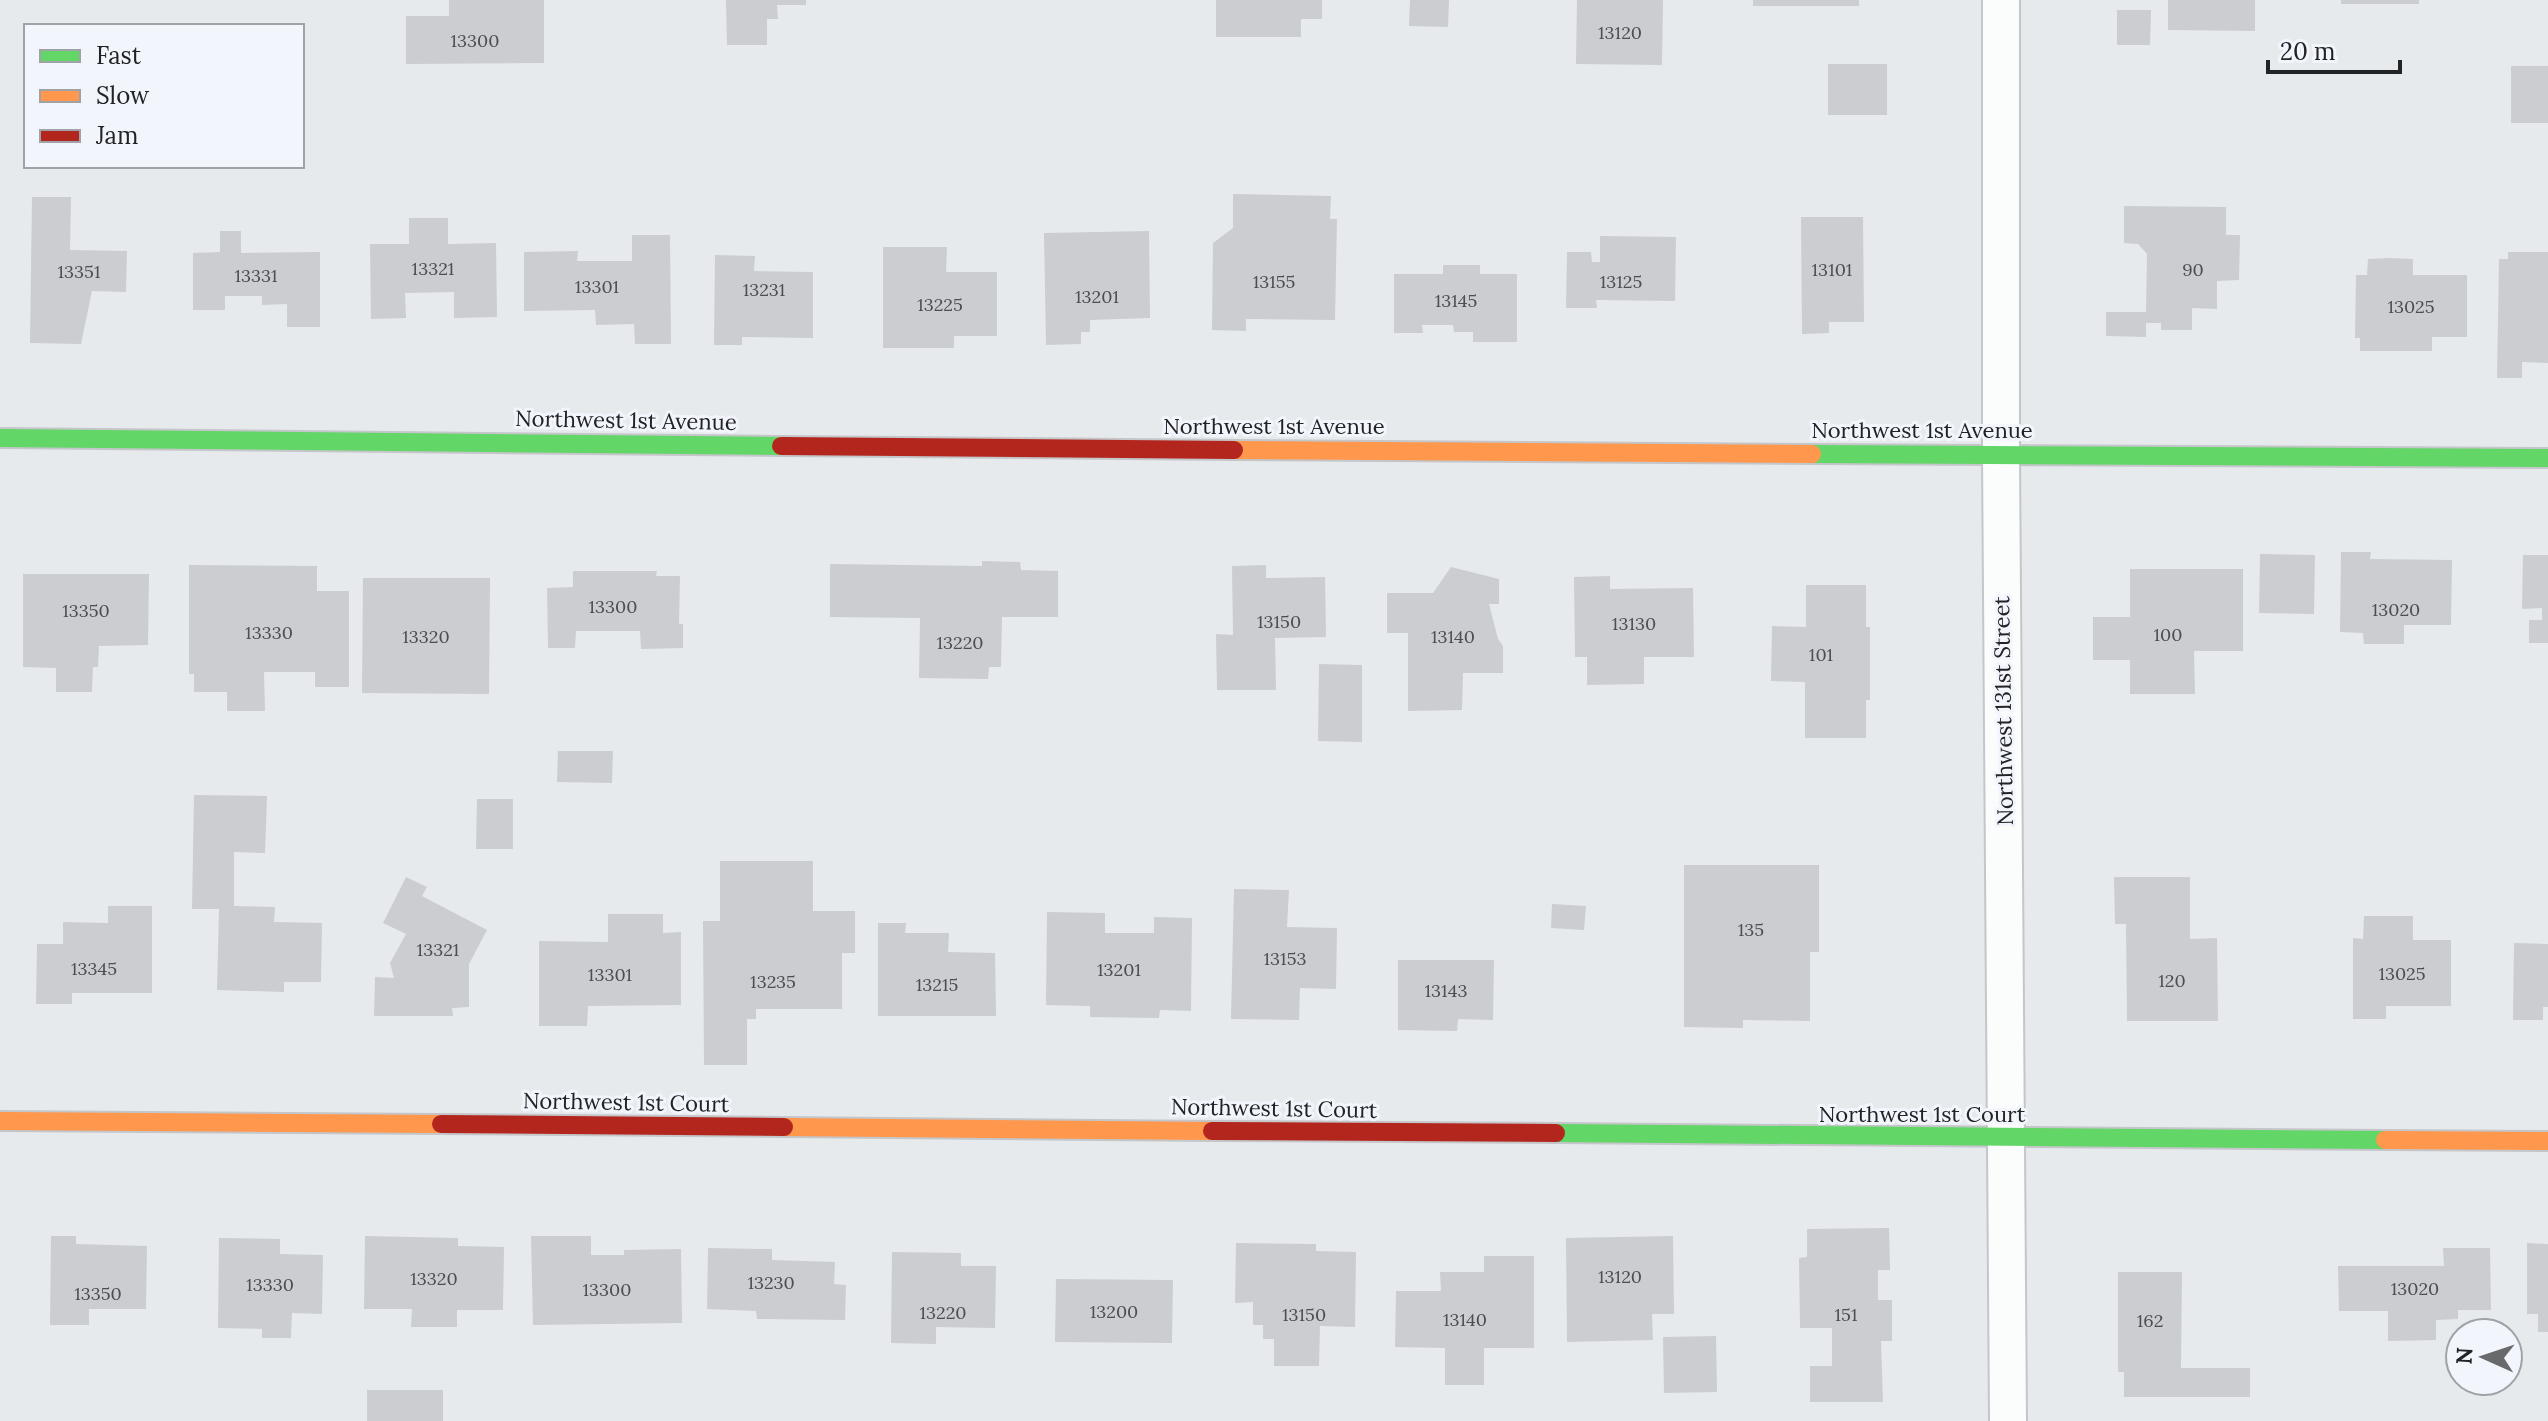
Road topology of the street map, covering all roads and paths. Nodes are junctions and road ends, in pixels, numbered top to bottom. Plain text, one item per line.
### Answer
1 (2001, 0) edge
2 (0, 438) edge
3 (2001, 455) junction
4 (2548, 458) edge
5 (0, 1121) edge
6 (2007, 1139) junction
7 (2548, 1141) edge
8 (2008, 1421) edge

1 - 3 street, Northwest 131st Street
2 - 3 street, Northwest 1st Avenue
3 - 4 street, Northwest 1st Avenue
3 - 6 street, Northwest 131st Street
5 - 6 street, Northwest 1st Court
6 - 7 street, Northwest 1st Court
6 - 8 street, Northwest 131st Street

